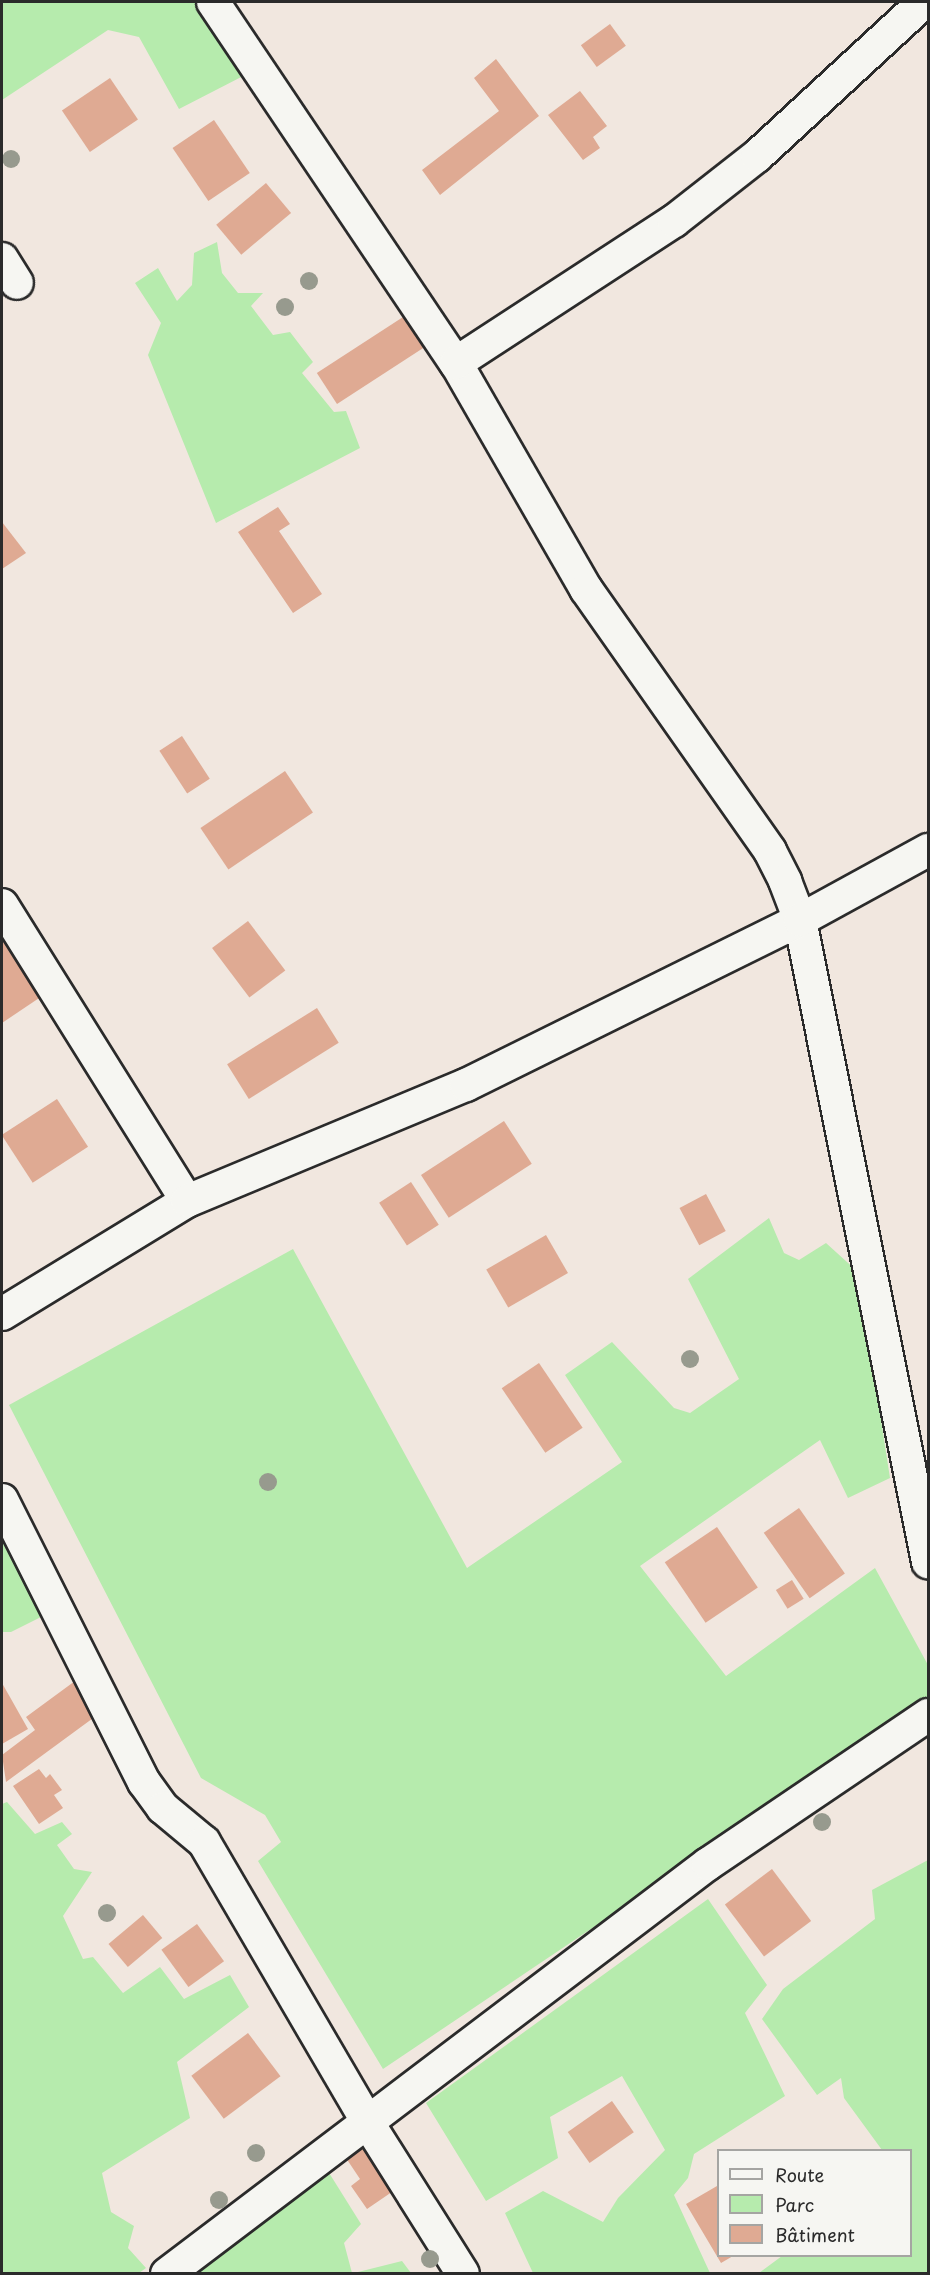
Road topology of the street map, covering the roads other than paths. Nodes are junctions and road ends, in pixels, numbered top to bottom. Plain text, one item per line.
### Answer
1 (213, 2) edge
2 (924, 2) edge
3 (456, 363) junction
4 (928, 850) edge
5 (2, 904) edge
6 (800, 920) junction
7 (188, 1201) junction
8 (2, 1314) edge
9 (2, 1500) edge
10 (928, 1562) edge
11 (928, 1715) edge
12 (368, 2122) junction
13 (167, 2274) edge
14 (463, 2274) edge

1 - 3 street
2 - 3 street
3 - 6 street
4 - 6 street
5 - 7 street
6 - 7 street
6 - 10 street
7 - 8 street
9 - 12 street
11 - 12 street
12 - 13 street
12 - 14 street

